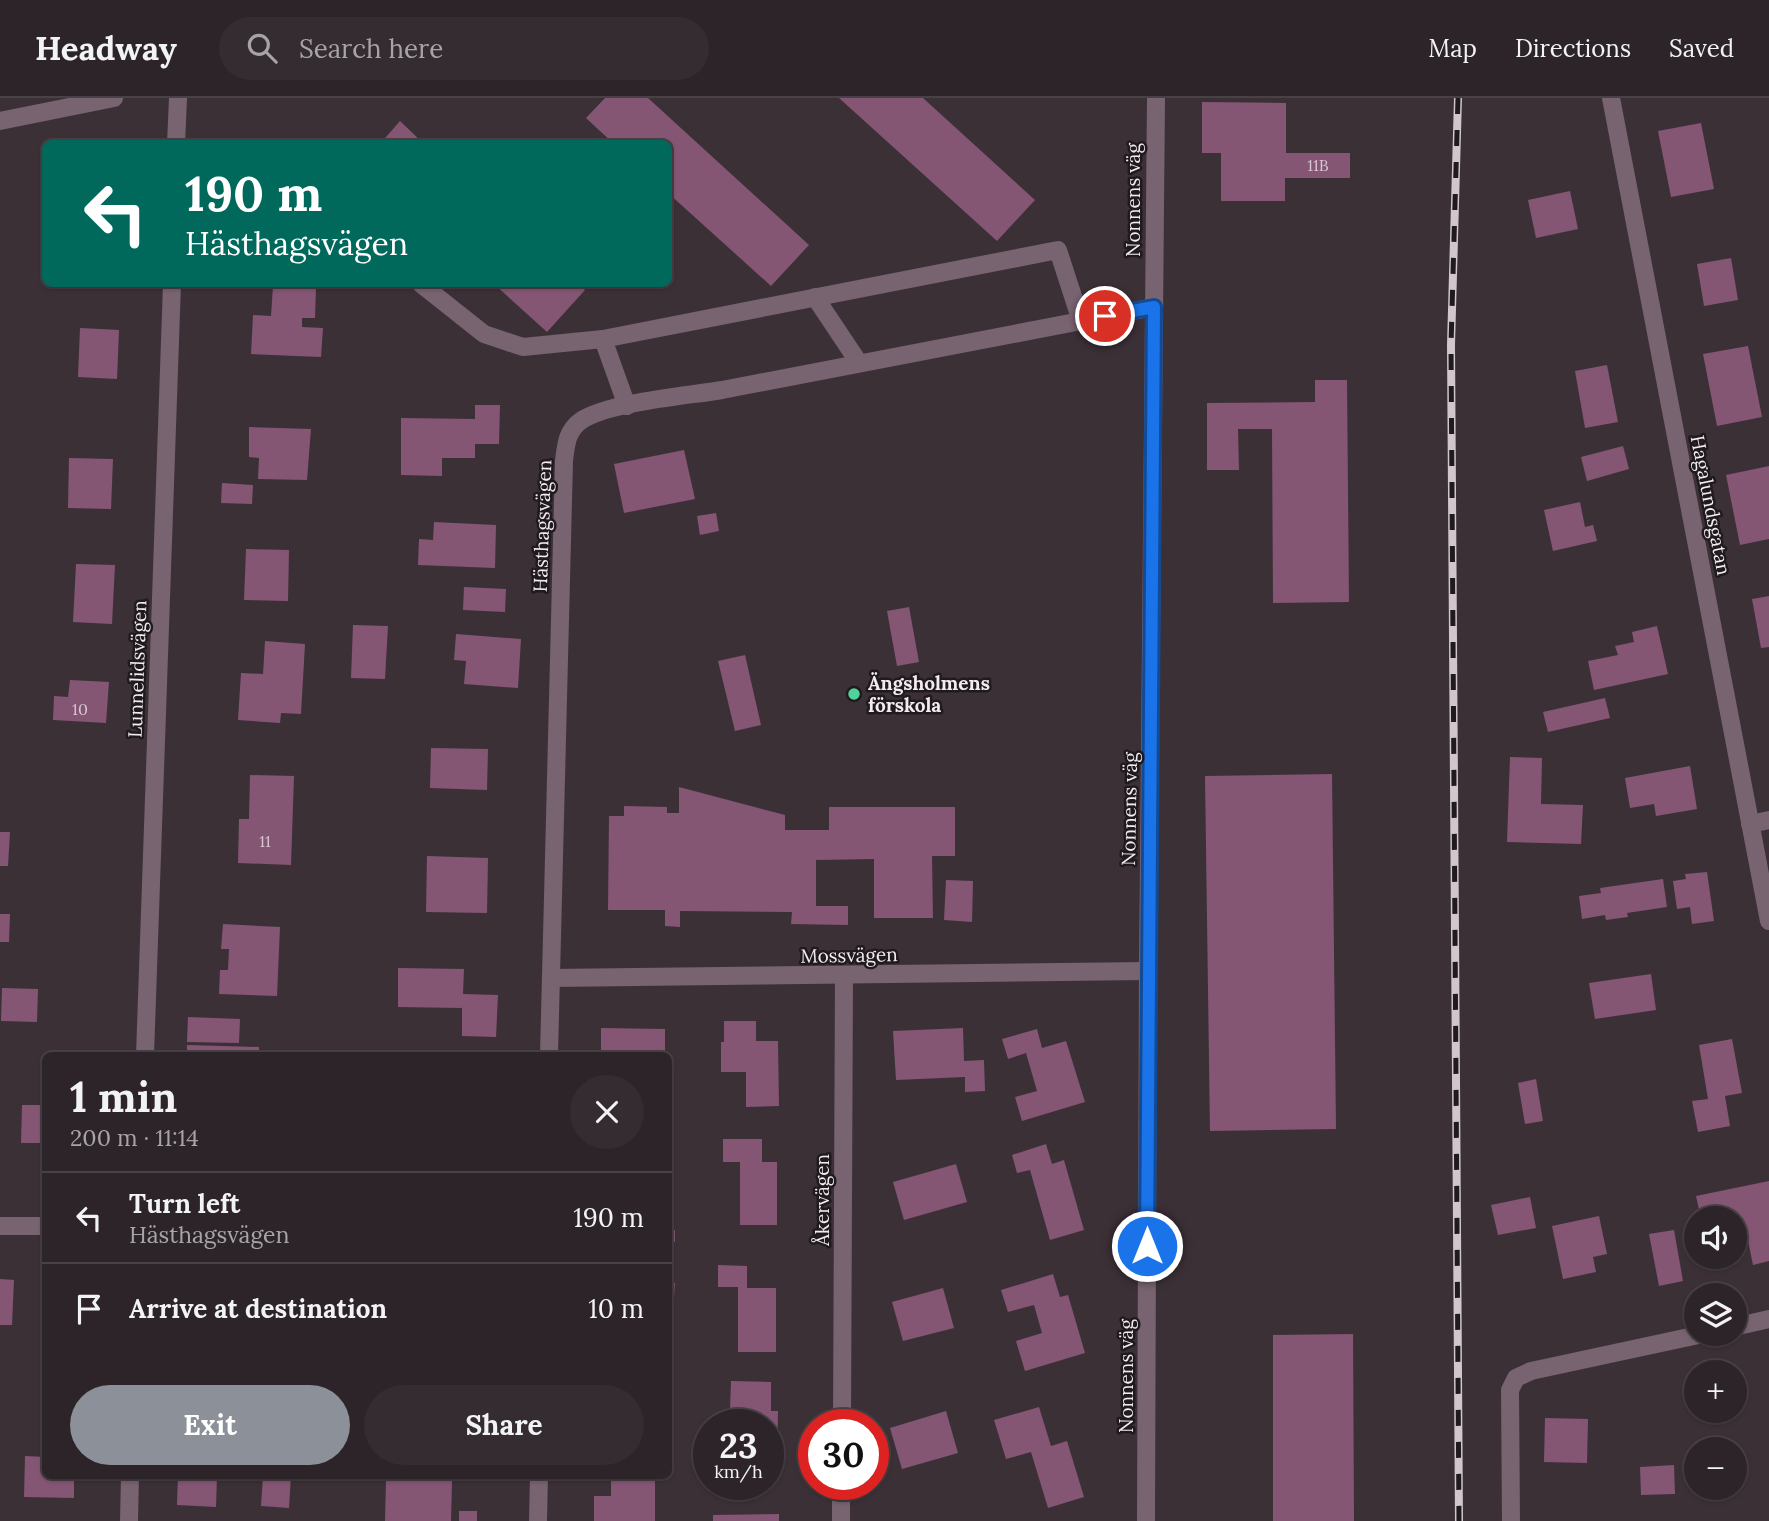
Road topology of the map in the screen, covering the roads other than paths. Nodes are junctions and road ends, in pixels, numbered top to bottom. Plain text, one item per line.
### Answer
1 (114, 98) edge
2 (178, 98) edge
3 (1156, 98) edge
4 (1611, 98) edge
5 (0, 121) edge
6 (176, 140) edge
7 (172, 287) edge
8 (425, 287) edge
9 (815, 298) junction
10 (1154, 307) junction
11 (1081, 321) junction
12 (603, 339) junction
13 (859, 363) junction
14 (627, 405) junction
15 (1769, 820) edge
16 (1750, 824) junction
17 (1769, 921) edge
18 (1148, 971) junction
19 (844, 976) junction
20 (551, 978) junction
21 (145, 1052) edge
22 (549, 1052) edge
23 (0, 1226) edge
24 (42, 1226) edge
25 (1769, 1319) edge
26 (1747, 1324) edge
27 (1684, 1338) edge
28 (842, 1409) edge
29 (130, 1479) edge
30 (539, 1479) edge
31 (841, 1500) edge
32 (129, 1521) edge
33 (538, 1521) edge
34 (841, 1521) edge
35 (1146, 1521) edge
36 (1511, 1521) edge

1 - 5 street
2 - 6 street
3 - 10 street, Nonnens väg
4 - 16 street, Hagalundsgatan
7 - 21 street, Lunnelidsvägen
8 - 12 street
9 - 11 street
9 - 12 street
9 - 13 street
10 - 11 street, Hästhagsvägen
10 - 18 street, Nonnens väg
11 - 13 street, Hästhagsvägen
12 - 14 street
13 - 14 street, Hästhagsvägen
14 - 20 street, Hästhagsvägen
15 - 16 street
16 - 17 street, Hagalundsgatan
18 - 19 street, Mossvägen
18 - 35 street, Nonnens väg
19 - 20 street, Mossvägen
19 - 28 street, Åkervägen
20 - 22 street, Hästhagsvägen
23 - 24 street
25 - 26 street
27 - 36 street
29 - 32 street
30 - 33 street
31 - 34 street

